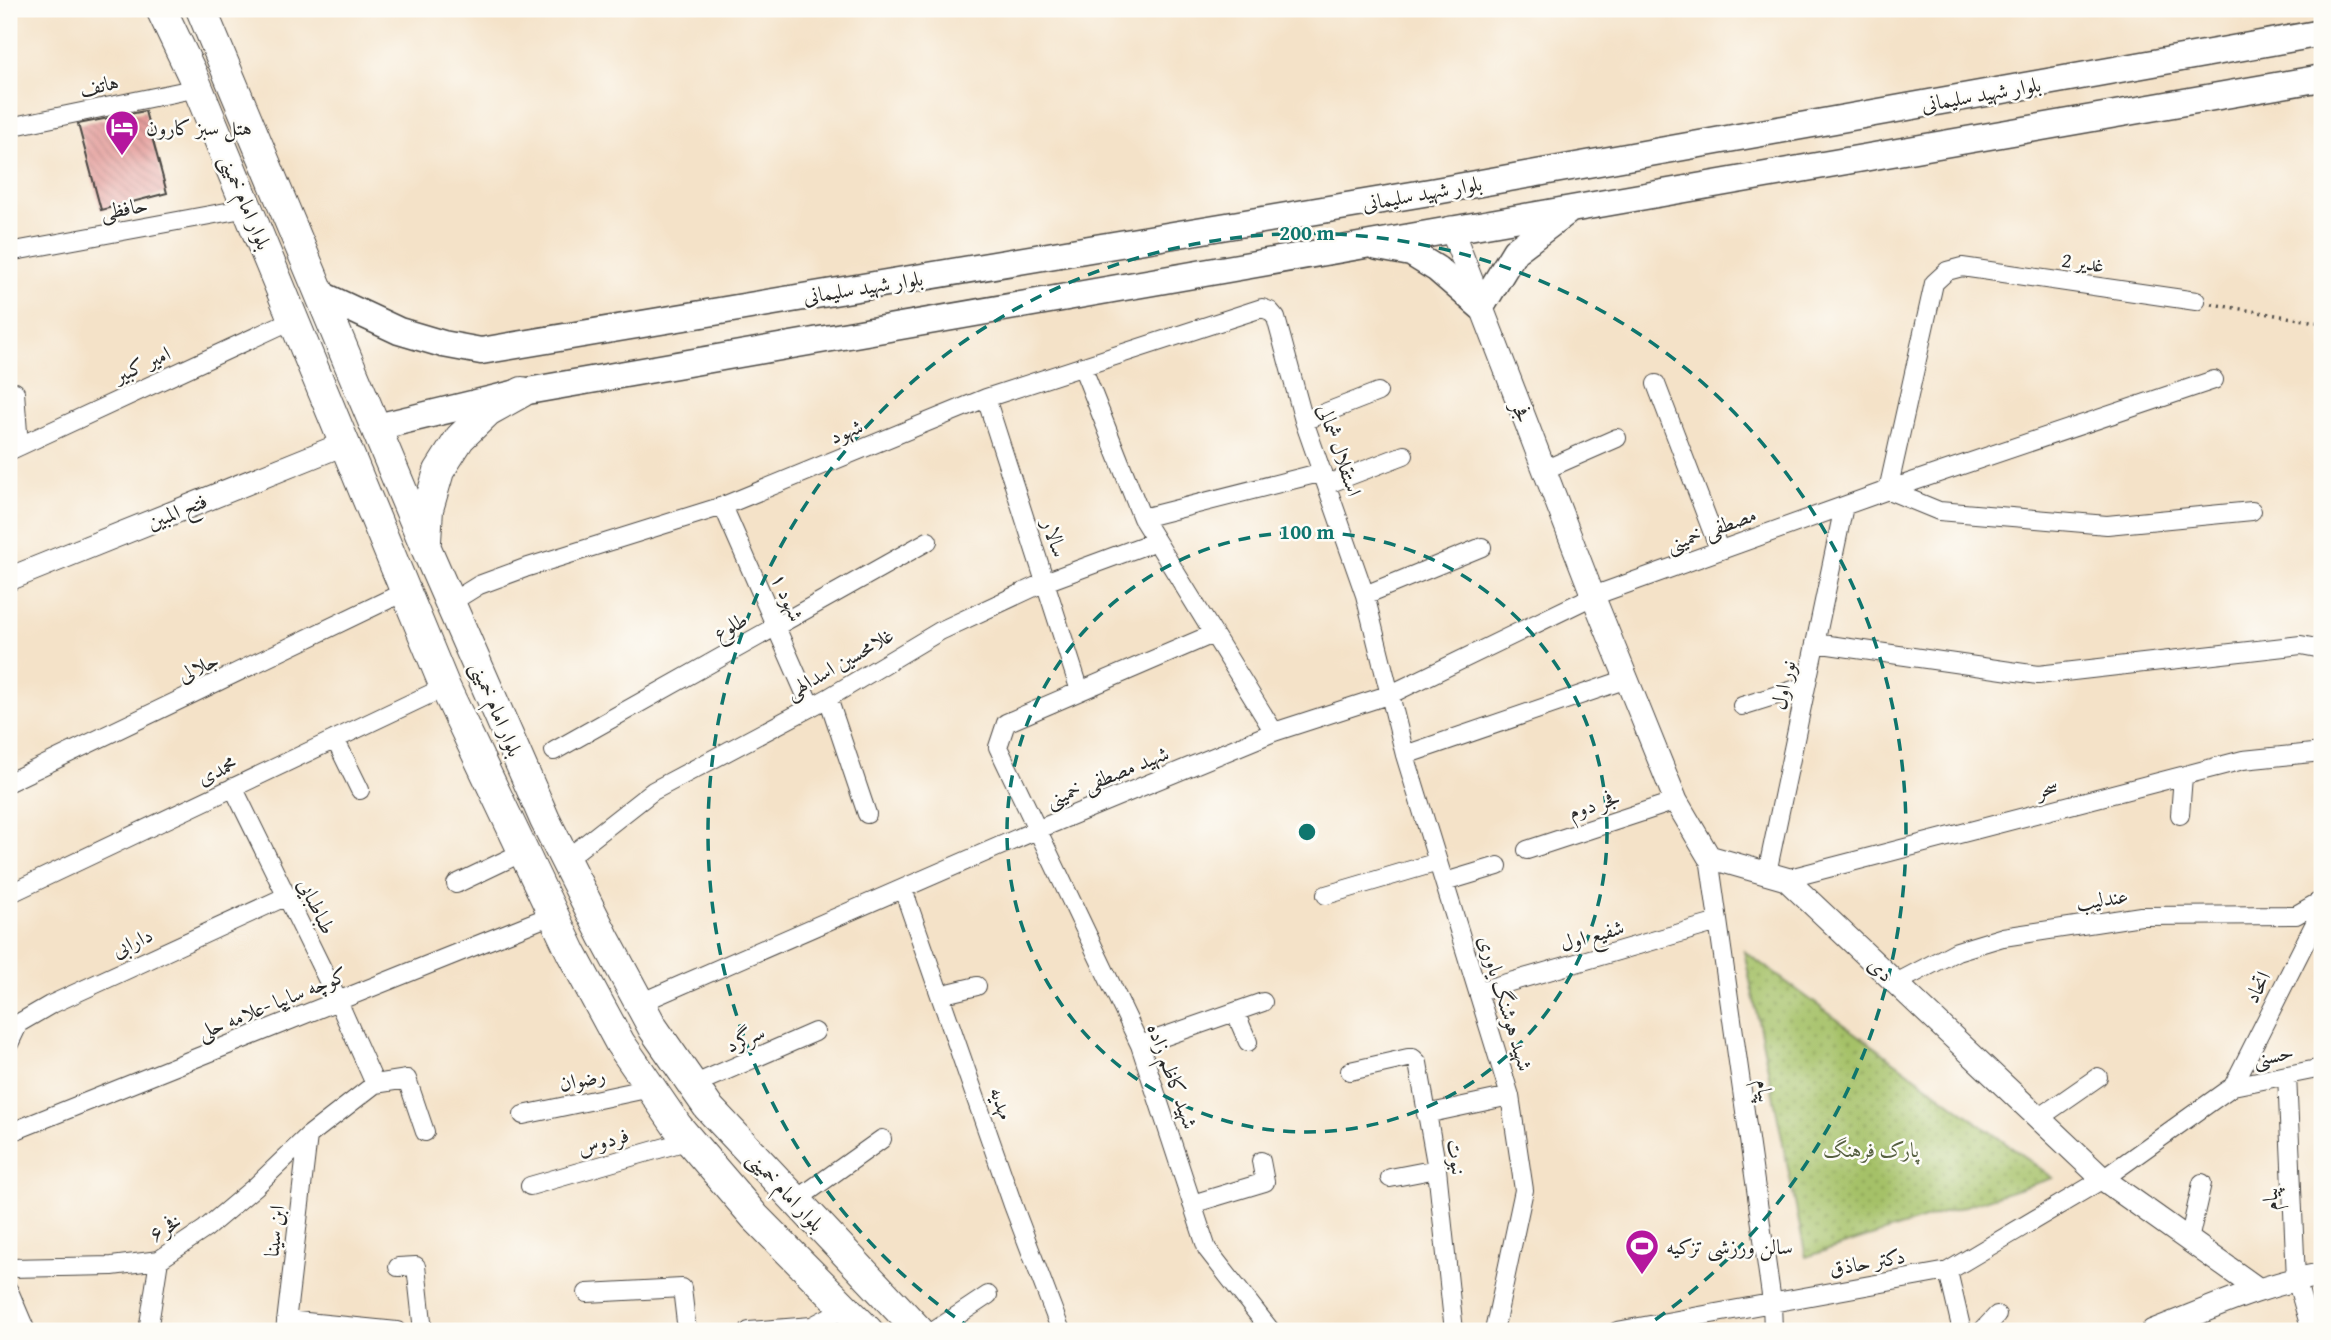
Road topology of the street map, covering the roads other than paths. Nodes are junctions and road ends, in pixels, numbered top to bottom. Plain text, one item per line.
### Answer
1 (162, 9) edge
2 (201, 9) edge
3 (2322, 33) edge
4 (2322, 78) edge
5 (198, 88) junction
6 (9, 127) edge
7 (1436, 191) junction
8 (1573, 207) junction
9 (248, 208) junction
10 (1451, 228) junction
11 (1362, 244) junction
12 (9, 252) edge
13 (322, 295) junction
14 (2196, 302) road end
15 (1481, 307) junction
16 (1262, 308) joint
17 (294, 319) junction
18 (1082, 366) junction
19 (2214, 380) dead end
20 (1656, 384) dead end
21 (15, 392) dead end
22 (522, 392) junction
23 (1378, 393) dead end
24 (986, 398) junction
25 (1304, 421) junction
26 (377, 427) junction
27 (1617, 438) dead end
28 (346, 443) junction
29 (14, 449) edge
30 (1404, 455) dead end
31 (1544, 470) junction
32 (1326, 478) junction
33 (1888, 490) junction
34 (723, 506) junction
35 (1844, 506) junction
36 (2252, 511) dead end
37 (1142, 518) junction
38 (928, 541) dead end
39 (1156, 541) junction
40 (1482, 547) dead end
41 (426, 548) junction
42 (1719, 550) junction
43 (9, 579) edge
44 (1045, 582) junction
45 (406, 591) junction
46 (1365, 595) junction
47 (1593, 596) junction
48 (450, 603) junction
49 (776, 626) junction
50 (1213, 634) junction
51 (1815, 643) junction
52 (2322, 649) edge
53 (1627, 679) junction
54 (1806, 686) junction
55 (445, 687) junction
56 (1080, 691) junction
57 (1391, 694) junction
58 (828, 698) junction
59 (1742, 706) dead end
60 (811, 707) junction
61 (1274, 732) junction
62 (335, 739) junction
63 (554, 751) dead end
64 (2322, 752) edge
65 (1405, 755) junction
66 (2183, 776) junction
67 (9, 782) edge
68 (233, 787) junction
69 (360, 790) dead end
70 (1676, 801) junction
71 (867, 814) dead end
72 (2180, 815) dead end
73 (1039, 829) junction
74 (1527, 850) dead end
75 (523, 852) junction
76 (1709, 857) junction
77 (565, 860) junction
78 (1438, 862) junction
79 (1498, 866) dead end
80 (1776, 876) junction
81 (1445, 882) junction
82 (456, 884) dead end
83 (903, 889) junction
84 (9, 894) edge
85 (1326, 895) dead end
86 (287, 896) junction
87 (2322, 900) edge
88 (2322, 909) edge
89 (552, 915) junction
90 (1718, 922) junction
91 (1896, 983) junction
92 (977, 986) dead end
93 (1479, 991) junction
94 (940, 995) junction
95 (338, 1001) junction
96 (1263, 1002) dead end
97 (640, 1003) junction
98 (1235, 1012) junction
99 (815, 1032) dead end
100 (1248, 1042) dead end
101 (9, 1044) edge
102 (1140, 1045) junction
103 (2322, 1068) edge
104 (1350, 1071) dead end
105 (2287, 1075) junction
106 (2098, 1077) dead end
107 (375, 1084) junction
108 (693, 1085) junction
109 (2233, 1086) junction
110 (651, 1088) junction
111 (1510, 1096) junction
112 (1426, 1114) junction
113 (523, 1115) dead end
114 (2039, 1118) junction
115 (425, 1132) dead end
116 (9, 1133) edge
117 (308, 1136) junction
118 (882, 1139) dead end
119 (690, 1140) junction
120 (1261, 1161) dead end
121 (1437, 1169) junction
122 (1390, 1178) dead end
123 (2103, 1179) junction
124 (2202, 1183) dead end
125 (530, 1186) dead end
126 (795, 1201) junction
127 (1192, 1204) junction
128 (2189, 1240) junction
129 (159, 1260) junction
130 (398, 1267) dead end
131 (9, 1268) edge
132 (1948, 1271) junction
133 (2322, 1275) edge
134 (2296, 1279) junction
135 (2259, 1290) junction
136 (9, 1291) edge
137 (587, 1293) dead end
138 (988, 1295) dead end
139 (1772, 1302) junction
140 (846, 1308) junction
141 (13, 1309) edge
142 (1997, 1315) dead end
143 (2187, 1325) edge
144 (285, 1326) edge
145 (26, 1331) edge
146 (148, 1331) edge
147 (397, 1331) edge
148 (423, 1331) edge
149 (687, 1331) edge
150 (749, 1331) edge
151 (868, 1331) edge
152 (919, 1331) edge
153 (934, 1331) edge
154 (1061, 1331) edge
155 (1270, 1331) edge
156 (1454, 1331) edge
157 (1494, 1331) edge
158 (1617, 1331) edge
159 (1773, 1331) edge
160 (1962, 1331) edge
161 (1982, 1331) edge
162 (2153, 1331) edge
163 (2311, 1331) edge

1 - 5 main road, بلوار امام خمینی
2 - 13 main road, بلوار امام خمینی
3 - 7 main road, بلوار شهید سلیمانی
4 - 8 main road, بلوار شهید سلیمانی
5 - 6 street, هاتف
5 - 9 main road, بلوار امام خمینی
7 - 10 main road
7 - 13 main road, بلوار شهید سلیمانی
8 - 10 main road, بلوار شهید سلیمانی
8 - 15 main road
9 - 12 street, حافظی
9 - 17 main road, بلوار امام خمینی
10 - 11 main road, بلوار شهید سلیمانی
10 - 15 street, فجر
11 - 15 main road
11 - 22 main road, بلوار شهید سلیمانی
13 - 26 main road, بلوار امام خمینی
14 - 33 street, غدير 2
15 - 31 street, فجر
16 - 18 street, شهود
16 - 25 street, استقلال شمالی
17 - 28 main road, بلوار امام خمینی
17 - 29 street, امیر کبیر
18 - 24 street, شهود
18 - 37 street
19 - 33 street, مصطفی خمینی
20 - 42 street
21 - 29 street
22 - 26 main road, بلوار شهید سلیمانی
22 - 41 main road
23 - 25 street
24 - 34 street, شهود
24 - 44 street, سالار
25 - 32 street, استقلال شمالی
26 - 28 main road
26 - 41 main road, بلوار امام خمینی
27 - 31 street
28 - 43 street, فتح المبین
28 - 45 main road, بلوار امام خمینی
30 - 32 street
31 - 47 street, فجر
32 - 37 street
32 - 46 street, استقلال شمالی
33 - 35 street, مصطفی خمینی
33 - 36 street
34 - 48 street, شهود
34 - 49 street, شهود ۱
35 - 42 street, مصطفی خمینی
35 - 51 street, نور اول
37 - 39 street
38 - 49 street, طلوع
39 - 44 street, غلامحسین اسدالهی
39 - 50 street
40 - 46 street
41 - 48 main road, بلوار امام خمینی
42 - 47 street, مصطفی خمینی
44 - 56 street, سالار
44 - 58 street, غلامحسین اسدالهی
45 - 55 main road, بلوار امام خمینی
45 - 67 street, جلالی
46 - 57 street, استقلال شمالی
47 - 53 street
47 - 57 street, شهید مصطفی خمینی
48 - 77 main road, بلوار امام خمینی
49 - 60 street, شهود ۱
49 - 63 street, طلوع
50 - 56 street, شهید کاظم زاده
50 - 61 street
51 - 52 street
51 - 54 street, نور اول
53 - 65 street
53 - 70 street
54 - 59 street
54 - 80 street, نور اول
55 - 62 street, محمدی
55 - 75 main road, بلوار امام خمینی
56 - 73 street, شهید کاظم زاده
57 - 61 street, شهید مصطفی خمینی
57 - 65 street, شهید هوشنگ یاوری
58 - 60 street, غلامحسین اسدالهی
58 - 71 street
60 - 77 street, غلامحسین اسدالهی
61 - 73 street, شهید مصطفی خمینی
62 - 68 street, محمدی
62 - 69 street
64 - 66 street, سحر
65 - 78 street, شهید هوشنگ یاوری
66 - 72 street
66 - 80 street, سحر
68 - 84 street, محمدی
68 - 86 street, طباطبایی
70 - 74 street, فجر دوم
70 - 76 street
73 - 83 street, شهید مصطفی خمینی
73 - 102 street, شهید کاظم زاده
75 - 82 street
75 - 89 main road, بلوار امام خمینی
76 - 80 street, دی
76 - 90 street, پیام
77 - 97 main road, بلوار امام خمینی
78 - 81 street, شهید هوشنگ یاوری
78 - 85 street
79 - 81 street
80 - 91 street, دی
81 - 93 street, شهید هوشنگ یاوری
83 - 94 street, مهدیه
83 - 97 street, شهید مصطفی خمینی
86 - 95 street, طباطبایی
86 - 101 street, دارابی
87 - 91 street, عندلیب
88 - 109 street, اتحاد
89 - 95 street, کوچه سایپا -علامه حلی
89 - 110 main road, بلوار امام خمینی
90 - 93 street, شفیع اول
90 - 139 street, پیام
91 - 114 street, دی
92 - 94 street
93 - 111 street, شهید هوشنگ یاوری
94 - 154 street, مهدیه
95 - 107 street, طباطبایی
95 - 116 street, کوچه سایپا -علامه حلی
96 - 98 street
97 - 108 main road, بلوار امام خمینی
98 - 100 street
98 - 102 street
99 - 108 street, سرگرد
102 - 127 street, شهید کاظم زاده
103 - 105 street, حسنی
104 - 112 street, نبوت
105 - 109 street, حسنی
105 - 134 street, پیام
106 - 114 street
107 - 115 street
107 - 117 street, فخر۶
108 - 126 main road, بلوار امام خمینی
109 - 123 street, دکتر حاذق
110 - 113 street, رضوان
110 - 119 main road, بلوار امام خمینی
111 - 112 street
111 - 157 street, شهید هوشنگ یاوری
112 - 121 street, نبوت
114 - 123 street, دی
117 - 129 street, فخر۶
117 - 144 street, ابن سینا
118 - 126 street
119 - 125 street, فردوس
119 - 140 main road, بلوار امام خمینی
120 - 127 street
121 - 122 street
121 - 156 street, نبوت
123 - 128 street, دی
123 - 132 street, دکتر حاذق
124 - 128 street
126 - 152 main road, بلوار امام خمینی
127 - 155 street, شهید کاظم زاده
128 - 135 street, دی
129 - 131 street, فخر۶
129 - 146 street
130 - 148 street
132 - 139 street, دکتر حاذق
132 - 160 street
133 - 134 street
134 - 135 street
134 - 163 street, پیام
135 - 143 street
136 - 141 street
137 - 149 street
138 - 153 street
139 - 158 street, دکتر حاذق
139 - 159 street, پیام
140 - 150 street
140 - 151 main road, بلوار امام خمینی
141 - 145 street
142 - 161 street
143 - 162 street
144 - 147 street

